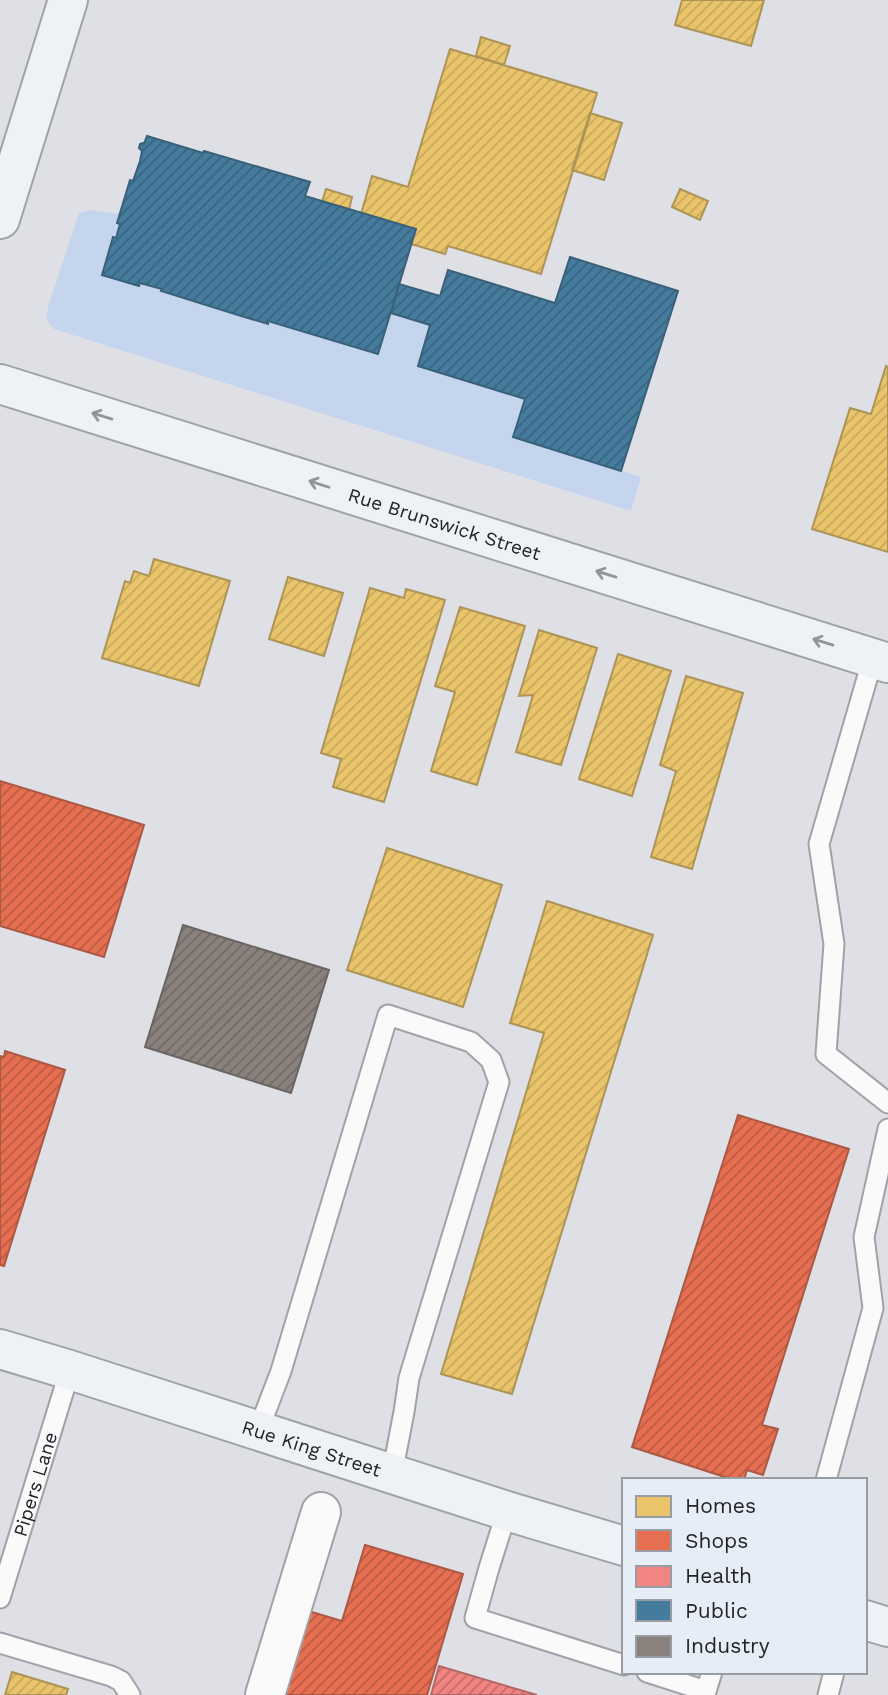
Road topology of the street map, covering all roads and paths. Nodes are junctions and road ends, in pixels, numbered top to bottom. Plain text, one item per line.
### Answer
1 (68, 0) edge
2 (0, 219) edge
3 (0, 384) edge
4 (881, 660) edge
5 (888, 1103) edge
6 (888, 1129) edge
7 (0, 1349) edge
8 (70, 1370) junction
9 (258, 1432) junction
10 (392, 1474) junction
11 (827, 1478) edge
12 (507, 1511) junction
13 (321, 1512) dead end
14 (622, 1545) edge
15 (0, 1598) edge
16 (867, 1621) edge
17 (888, 1627) edge
18 (0, 1643) edge
19 (622, 1664) edge
20 (653, 1674) edge
21 (711, 1674) edge
22 (833, 1674) edge
23 (130, 1695) edge
24 (265, 1695) edge
25 (828, 1695) edge

1 - 2 main road
4 -> 3 main road, Rue Brunswick Street
4 - 5 lane
6 - 11 lane
7 - 8 main road, Rue King Street
8 - 9 main road, Rue King Street
8 - 15 lane, Pipers Lane
9 - 10 main road, Rue King Street
9 - 10 lane
10 - 12 main road, Rue King Street
12 - 14 main road, Rue King Street
12 - 19 lane
13 - 24 street
16 - 17 main road
18 - 23 lane
20 - 21 lane
22 - 25 lane

